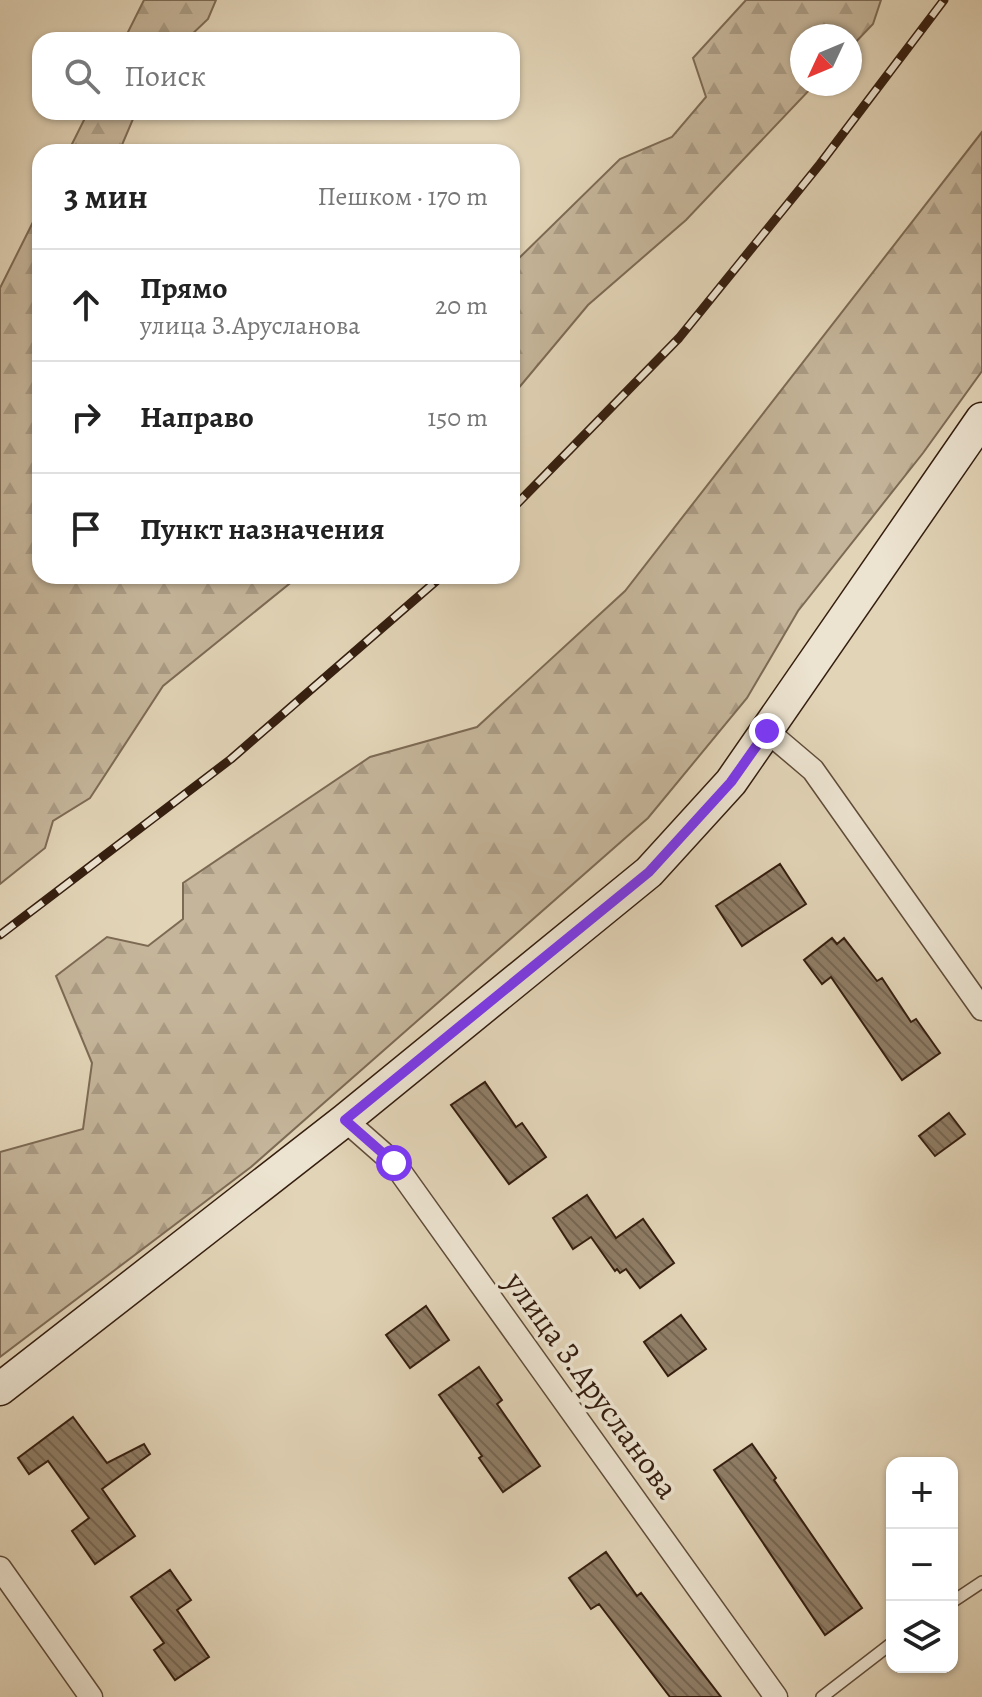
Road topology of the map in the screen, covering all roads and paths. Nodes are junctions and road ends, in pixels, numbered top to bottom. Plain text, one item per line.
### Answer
1 (982, 419) edge
2 (767, 731) junction
3 (982, 1009) edge
4 (345, 1120) junction
5 (0, 1389) edge
6 (0, 1568) edge
7 (982, 1582) edge
8 (954, 1601) edge
9 (886, 1648) edge
10 (91, 1697) edge
11 (776, 1697) edge
12 (822, 1697) edge

1 - 2 street
2 - 3 street
2 - 4 street
4 - 5 street
4 - 11 street, улица З.Арусланова
6 - 10 street
7 - 8 lane
9 - 12 lane

